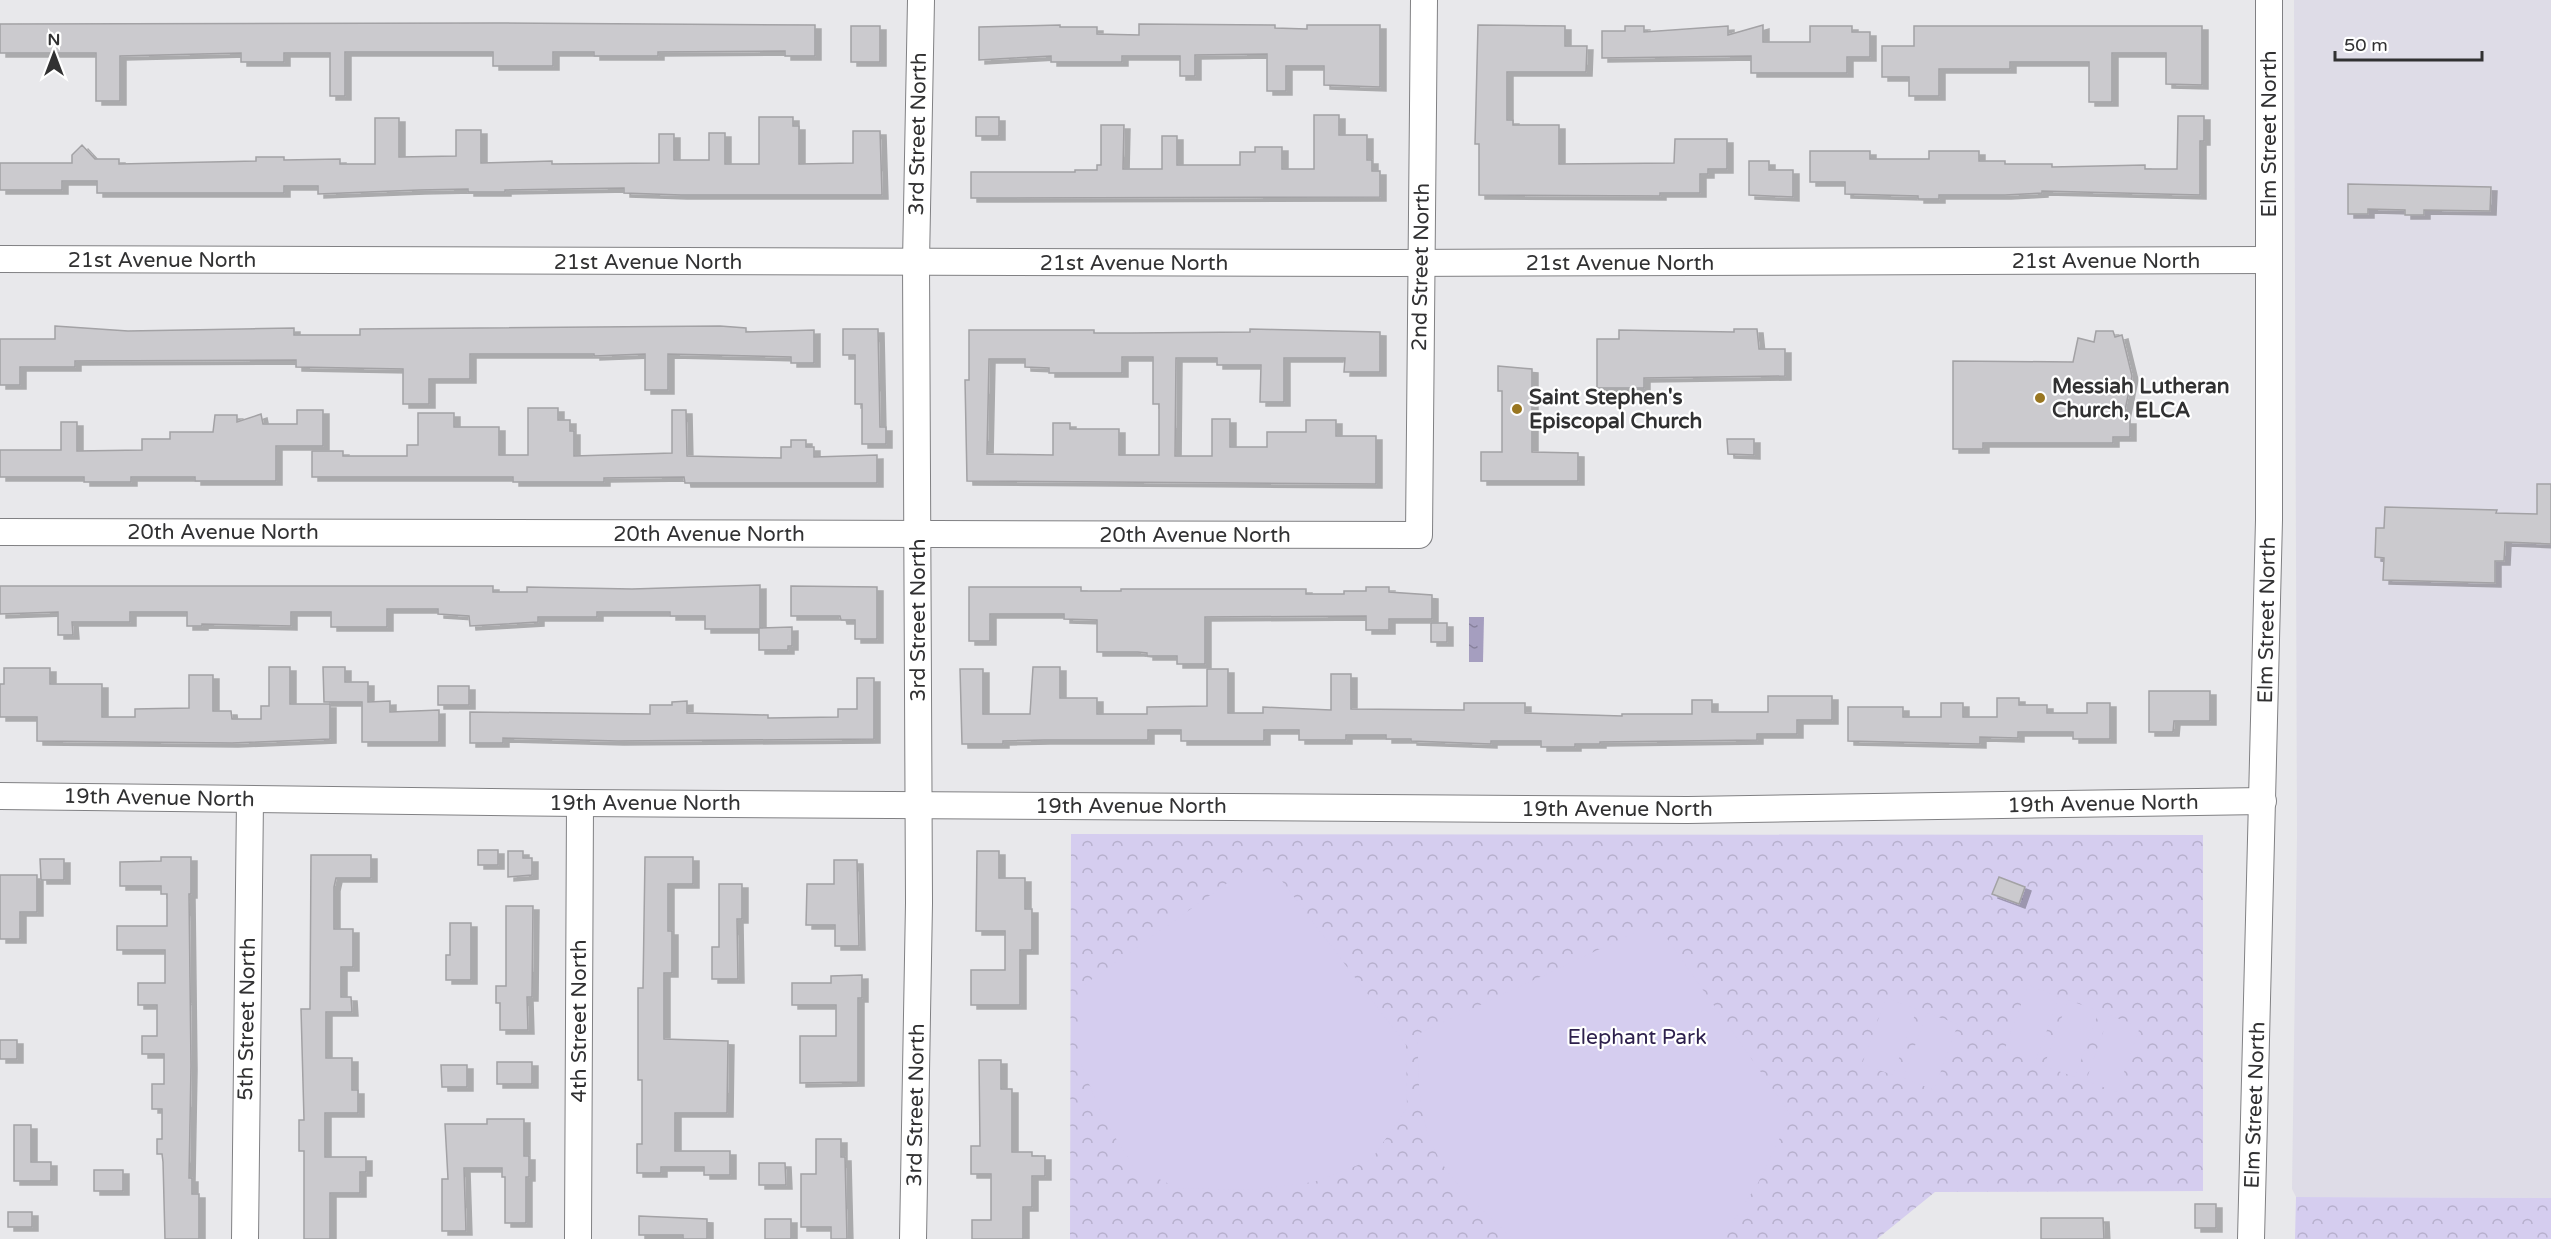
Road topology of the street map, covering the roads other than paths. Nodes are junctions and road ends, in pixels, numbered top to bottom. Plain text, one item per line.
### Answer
1 (921, 0) edge
2 (1424, 0) edge
3 (2269, 0) edge
4 (0, 259) edge
5 (2268, 261) junction
6 (916, 262) junction
7 (1421, 263) junction
8 (0, 532) edge
9 (917, 534) junction
10 (1419, 535) joint
11 (0, 796) edge
12 (250, 799) junction
13 (2263, 801) junction
14 (580, 803) junction
15 (918, 804) junction
16 (245, 1239) edge
17 (578, 1239) edge
18 (913, 1239) edge
19 (2251, 1239) edge

1 - 6 street, 3rd Street North
2 - 7 street, 2nd Street North
3 - 5 street, Elm Street North
4 - 6 street, 21st Avenue North
5 - 7 street, 21st Avenue North
5 - 13 street, Elm Street North
6 - 7 street, 21st Avenue North
6 - 9 street, 3rd Street North
7 - 10 street, 2nd Street North
8 - 9 street, 20th Avenue North
9 - 10 street, 20th Avenue North
9 - 15 street, 3rd Street North
11 - 12 street, 19th Avenue North
12 - 14 street, 19th Avenue North
12 - 16 street, 5th Street North
13 - 15 street, 19th Avenue North
13 - 19 street, Elm Street North
14 - 15 street, 19th Avenue North
14 - 17 street, 4th Street North
15 - 18 street, 3rd Street North

